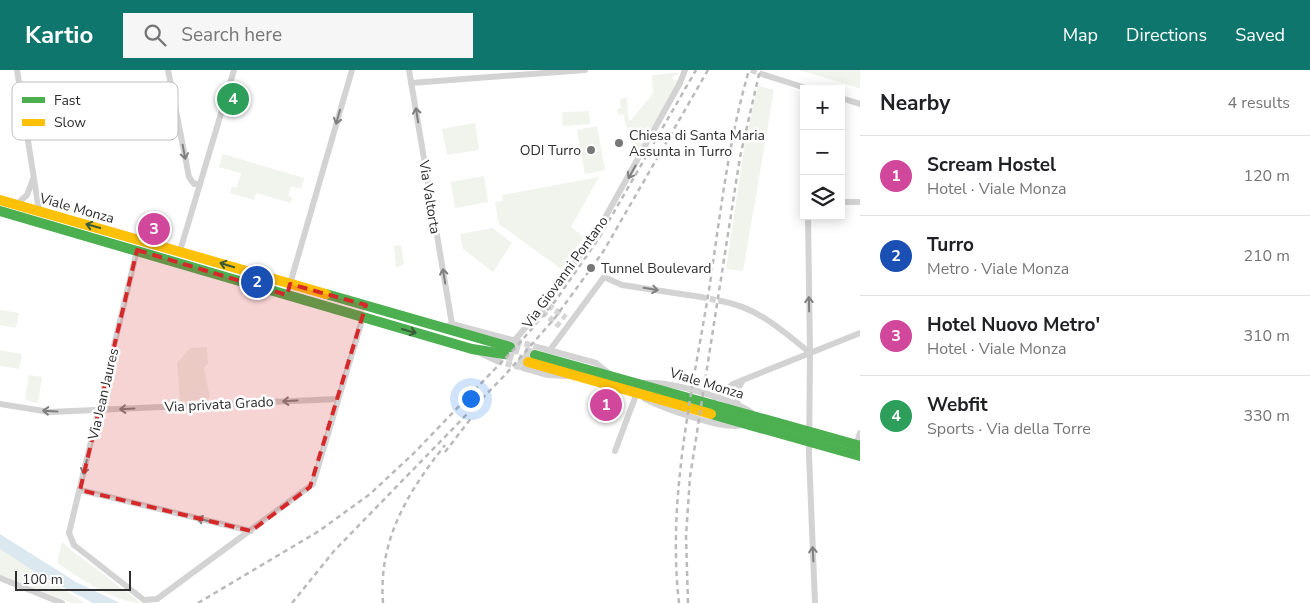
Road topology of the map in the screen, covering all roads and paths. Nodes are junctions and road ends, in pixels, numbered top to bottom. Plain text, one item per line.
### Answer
1 (234, 70) edge
2 (352, 70) edge
3 (409, 70) edge
4 (586, 70) edge
5 (685, 70) edge
6 (762, 74) dead end
7 (411, 83) junction
8 (800, 86) edge
9 (845, 99) edge
10 (860, 104) edge
11 (178, 121) edge
12 (28, 140) edge
13 (33, 173) junction
14 (200, 184) junction
15 (0, 200) edge
16 (845, 202) edge
17 (860, 202) edge
18 (16, 204) junction
19 (0, 211) edge
20 (39, 211) junction
21 (808, 220) edge
22 (137, 250) junction
23 (180, 251) junction
24 (290, 284) junction
25 (287, 295) junction
26 (701, 297) tunnel mouth
27 (721, 300) tunnel mouth
28 (366, 305) junction
29 (363, 317) junction
30 (448, 326) junction
31 (860, 334) edge
32 (508, 349) junction
33 (550, 350) junction
34 (810, 353) junction
35 (532, 358) junction
36 (611, 376) junction
37 (743, 380) junction
38 (638, 384) junction
39 (624, 390) junction
40 (636, 396) junction
41 (338, 398) junction
42 (715, 398) junction
43 (0, 404) edge
44 (738, 405) junction
45 (99, 410) junction
46 (765, 421) junction
47 (746, 424) junction
48 (860, 433) edge
49 (810, 437) junction
50 (858, 445) edge
51 (615, 451) dead end
52 (860, 456) edge
53 (80, 490) junction
54 (251, 531) junction
55 (0, 578) edge
56 (62, 603) edge
57 (816, 603) edge

1 - 14 street
2 -> 24 street
3 - 7 street, Via Valtorta
4 - 7 street
5 -> 32 street, Via Giovanni Pontano
6 - 8 street
30 -> 7 street, Via Valtorta
9 - 10 street
11 -> 14 street
12 - 13 street
13 - 18 street
13 - 20 street
14 - 23 street
15 - 18 main road, Viale Monza
16 - 17 street
18 - 20 main road, Viale Monza
19 - 22 main road, Viale Monza
23 -> 20 main road, Viale Monza
34 -> 21 street
22 - 25 main road, Viale Monza
22 - 45 street, Via Jean Jaures
24 -> 23 main road, Viale Monza
24 - 25 main road
24 - 28 main road, Viale Monza
25 - 29 main road, Viale Monza
33 -> 26 street
27 - 34 street
28 - 29 main road
28 - 30 main road, Viale Monza
29 -> 32 main road, Viale Monza
29 - 41 street
30 - 32 main road, Viale Monza
31 - 34 street
33 - 35 street, Viale Monza
33 - 36 street, Viale Monza
34 - 37 street
34 - 49 street
35 - 36 main road, Viale Monza
35 - 39 main road, Viale Monza
36 - 38 main road, Viale Monza
37 - 42 street
37 - 44 street
38 - 42 street, Viale Monza
38 - 46 main road, Viale Monza
39 - 40 street, Viale Monza
39 - 47 main road, Viale Monza
40 - 47 street, Viale Monza
40 - 51 street
41 -> 45 street, Via privata Grado
41 - 54 street
42 - 44 street, Viale Monza
45 -> 43 street, Via privata Grado
44 - 46 street, Viale Monza
45 -> 53 street, Via Jean Jaures
46 - 49 main road, Viale Monza
47 - 49 main road, Viale Monza
48 - 50 street
49 - 50 main road, Viale Monza
49 - 52 main road, Viale Monza
57 -> 49 street
54 -> 53 street
53 - 54 street, Via Jean Jaures
55 - 56 street

